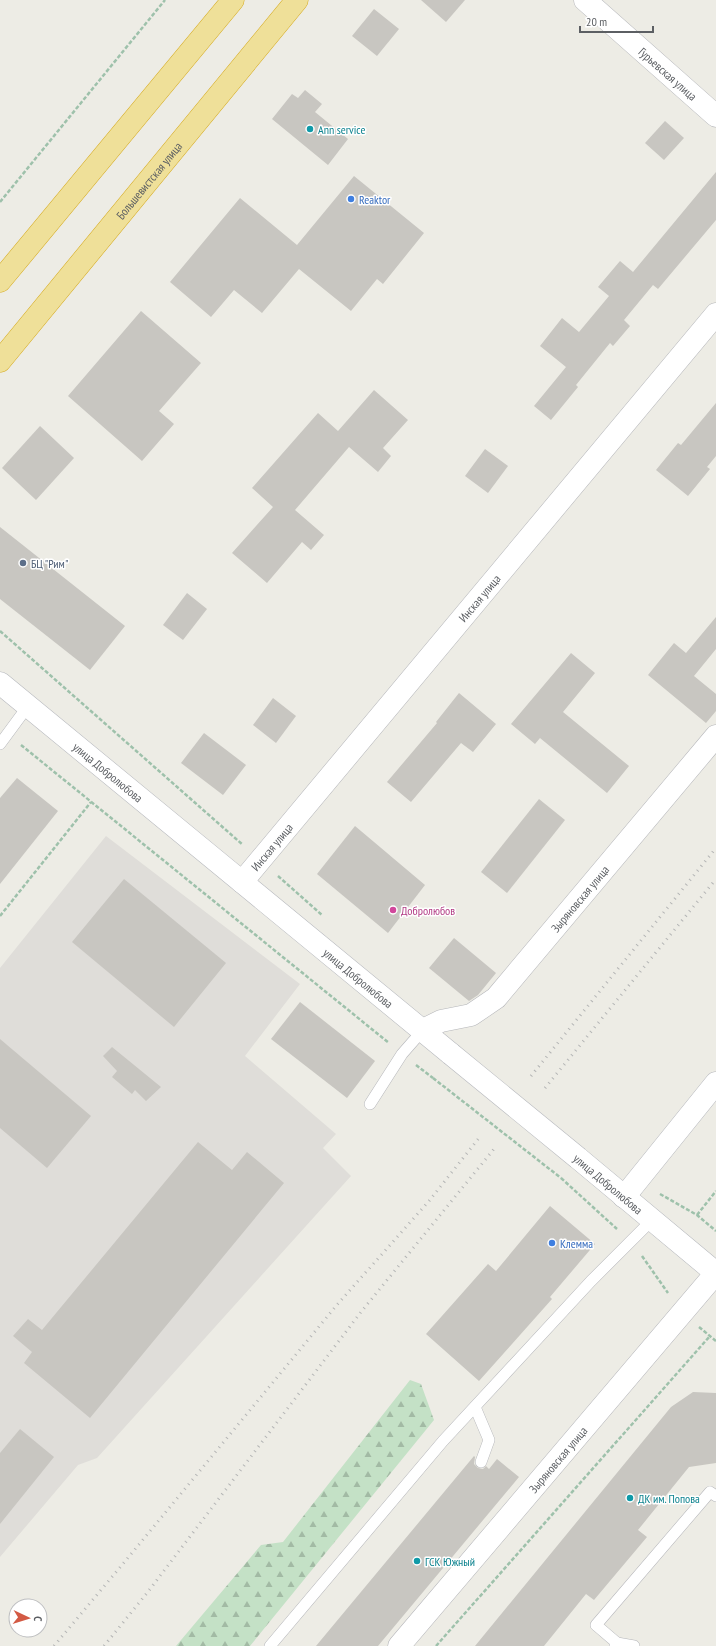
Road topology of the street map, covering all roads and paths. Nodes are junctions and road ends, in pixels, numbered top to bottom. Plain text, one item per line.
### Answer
1 (165, 0) edge
2 (233, 0) edge
3 (297, 0) edge
4 (585, 0) edge
5 (716, 116) edge
6 (0, 202) edge
7 (0, 281) edge
8 (716, 314) edge
9 (0, 361) edge
10 (0, 631) edge
11 (0, 683) edge
12 (28, 706) junction
13 (8, 734) junction
14 (716, 736) edge
15 (0, 744) edge
16 (91, 802) junction
17 (260, 860) junction
18 (242, 882) junction
19 (0, 916) edge
20 (324, 917) dead end
21 (423, 1030) junction
22 (402, 1054) junction
23 (716, 1083) edge
24 (370, 1104) dead end
25 (561, 1178) dead end
26 (716, 1191) edge
27 (624, 1196) junction
28 (696, 1215) dead end
29 (652, 1220) junction
30 (716, 1273) edge
31 (710, 1336) dead end
32 (475, 1407) junction
33 (481, 1462) dead end
34 (716, 1496) edge
35 (404, 1644) edge
36 (616, 1645) edge
37 (270, 1646) edge
38 (436, 1646) edge
39 (634, 1646) edge

1 - 6 path
2 - 7 highway
3 - 9 highway, Большевистская улица
4 - 5 street, Гурьевская улица
8 - 17 street, Инская улица
10 - 17 path
11 - 12 street, улица Добролюбова
12 - 13 lane
12 - 18 street, улица Добролюбова
13 - 15 lane
13 - 16 path
14 - 21 street, Зыряновская улица
16 - 19 path
16 - 22 path
17 - 18 street, Инская улица
17 - 20 path
18 - 21 street, улица Добролюбова
21 - 22 lane
21 - 27 street, улица Добролюбова, bridge
22 - 24 lane
22 - 25 path, bridge
23 - 27 street
26 - 28 path
27 - 29 street, улица Добролюбова
29 - 30 street, улица Добролюбова
29 - 32 lane
30 - 35 street, Зыряновская улица
31 - 38 path
32 - 33 lane
32 - 37 lane
34 - 36 lane
36 - 39 lane

